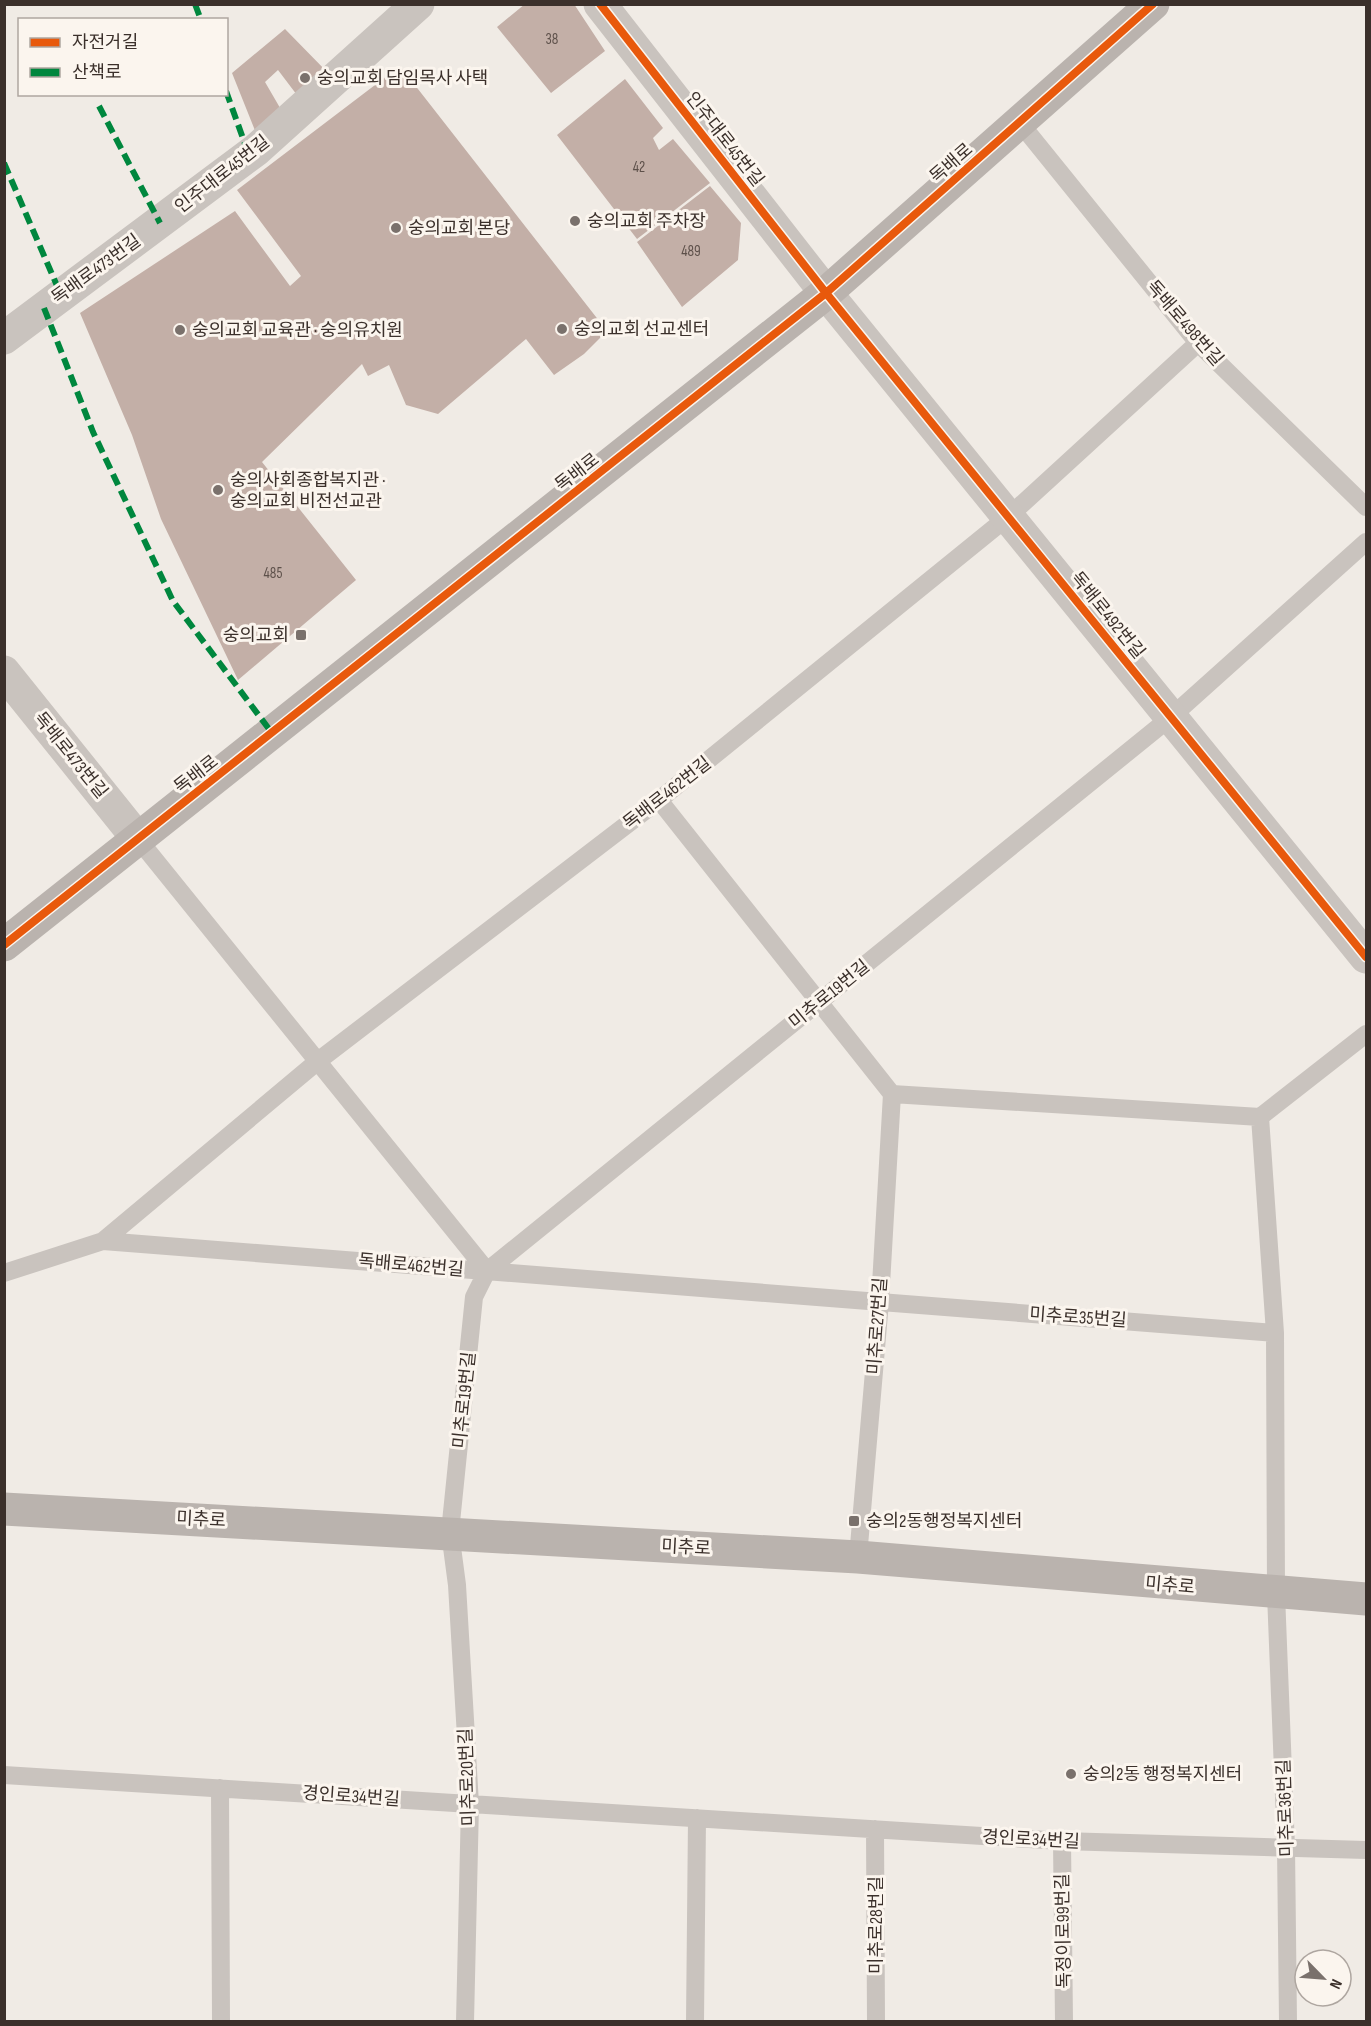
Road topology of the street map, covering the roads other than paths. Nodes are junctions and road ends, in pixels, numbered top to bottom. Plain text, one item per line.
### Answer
1 (418, 4) edge
2 (600, 4) edge
3 (1153, 4) edge
4 (1020, 123) junction
5 (159, 223) joint
6 (826, 293) junction
7 (4, 338) edge
8 (1198, 343) junction
9 (1366, 507) edge
10 (1009, 516) junction
11 (1366, 542) edge
12 (4, 672) edge
13 (1171, 717) junction
14 (659, 800) junction
15 (138, 839) junction
16 (4, 945) edge
17 (1366, 957) edge
18 (819, 1002) junction
19 (1366, 1034) edge
20 (318, 1061) junction
21 (892, 1094) junction
22 (1260, 1117) junction
23 (103, 1240) junction
24 (486, 1271) junction
25 (4, 1273) edge
26 (880, 1302) junction
27 (1275, 1333) junction
28 (4, 1509) edge
29 (450, 1532) junction
30 (858, 1557) junction
31 (1276, 1594) junction
32 (1366, 1599) edge
33 (4, 1775) edge
34 (220, 1788) junction
35 (470, 1804) junction
36 (697, 1818) junction
37 (875, 1829) junction
38 (1062, 1841) junction
39 (1287, 1847) junction
40 (1366, 1850) edge
41 (221, 2022) edge
42 (465, 2022) edge
43 (695, 2022) edge
44 (876, 2022) edge
45 (1064, 2022) edge
46 (1288, 2022) edge

1 - 5 street, 인주대로45번길
2 - 6 street, 인주대로45번길
3 - 4 street, 독배로
4 - 6 street, 독배로
4 - 8 lane, 독배로498번길
5 - 7 street, 독배로473번길
6 - 10 street, 독배로492번길
6 - 15 street, 독배로
8 - 9 lane, 독배로498번길
8 - 10 lane, 독배로462번길
10 - 13 street, 독배로492번길
10 - 14 lane, 독배로462번길
11 - 13 lane, 미추로19번길
12 - 15 street, 독배로473번길
13 - 17 street, 독배로492번길
13 - 18 lane, 미추로19번길
14 - 18 lane
14 - 20 lane, 독배로462번길
15 - 16 street, 독배로
15 - 20 lane
18 - 21 lane
18 - 24 lane, 미추로19번길
19 - 22 lane
20 - 23 lane, 독배로462번길
20 - 24 lane, 독배로462번길
21 - 22 lane
21 - 26 lane, 미추로27번길
22 - 27 lane
23 - 24 lane, 독배로462번길
23 - 25 lane, 독배로462번길
24 - 26 lane
24 - 29 lane, 미추로19번길
26 - 27 lane, 미추로35번길
26 - 30 lane, 미추로27번길
27 - 31 lane
28 - 29 street, 미추로
29 - 30 street, 미추로
29 - 35 lane, 미추로20번길
30 - 31 street, 미추로
31 - 32 street, 미추로
31 - 39 lane, 미추로36번길
33 - 34 lane, 경인로34번길
34 - 35 lane, 경인로34번길
34 - 41 lane
35 - 36 lane, 경인로34번길
35 - 42 lane, 미추로20번길
36 - 37 lane, 경인로34번길
36 - 43 lane
37 - 38 lane, 경인로34번길
37 - 44 lane, 미추로28번길
38 - 39 lane, 경인로34번길
38 - 45 lane, 독정이로99번길
39 - 40 lane, 경인로34번길
39 - 46 lane, 미추로36번길

